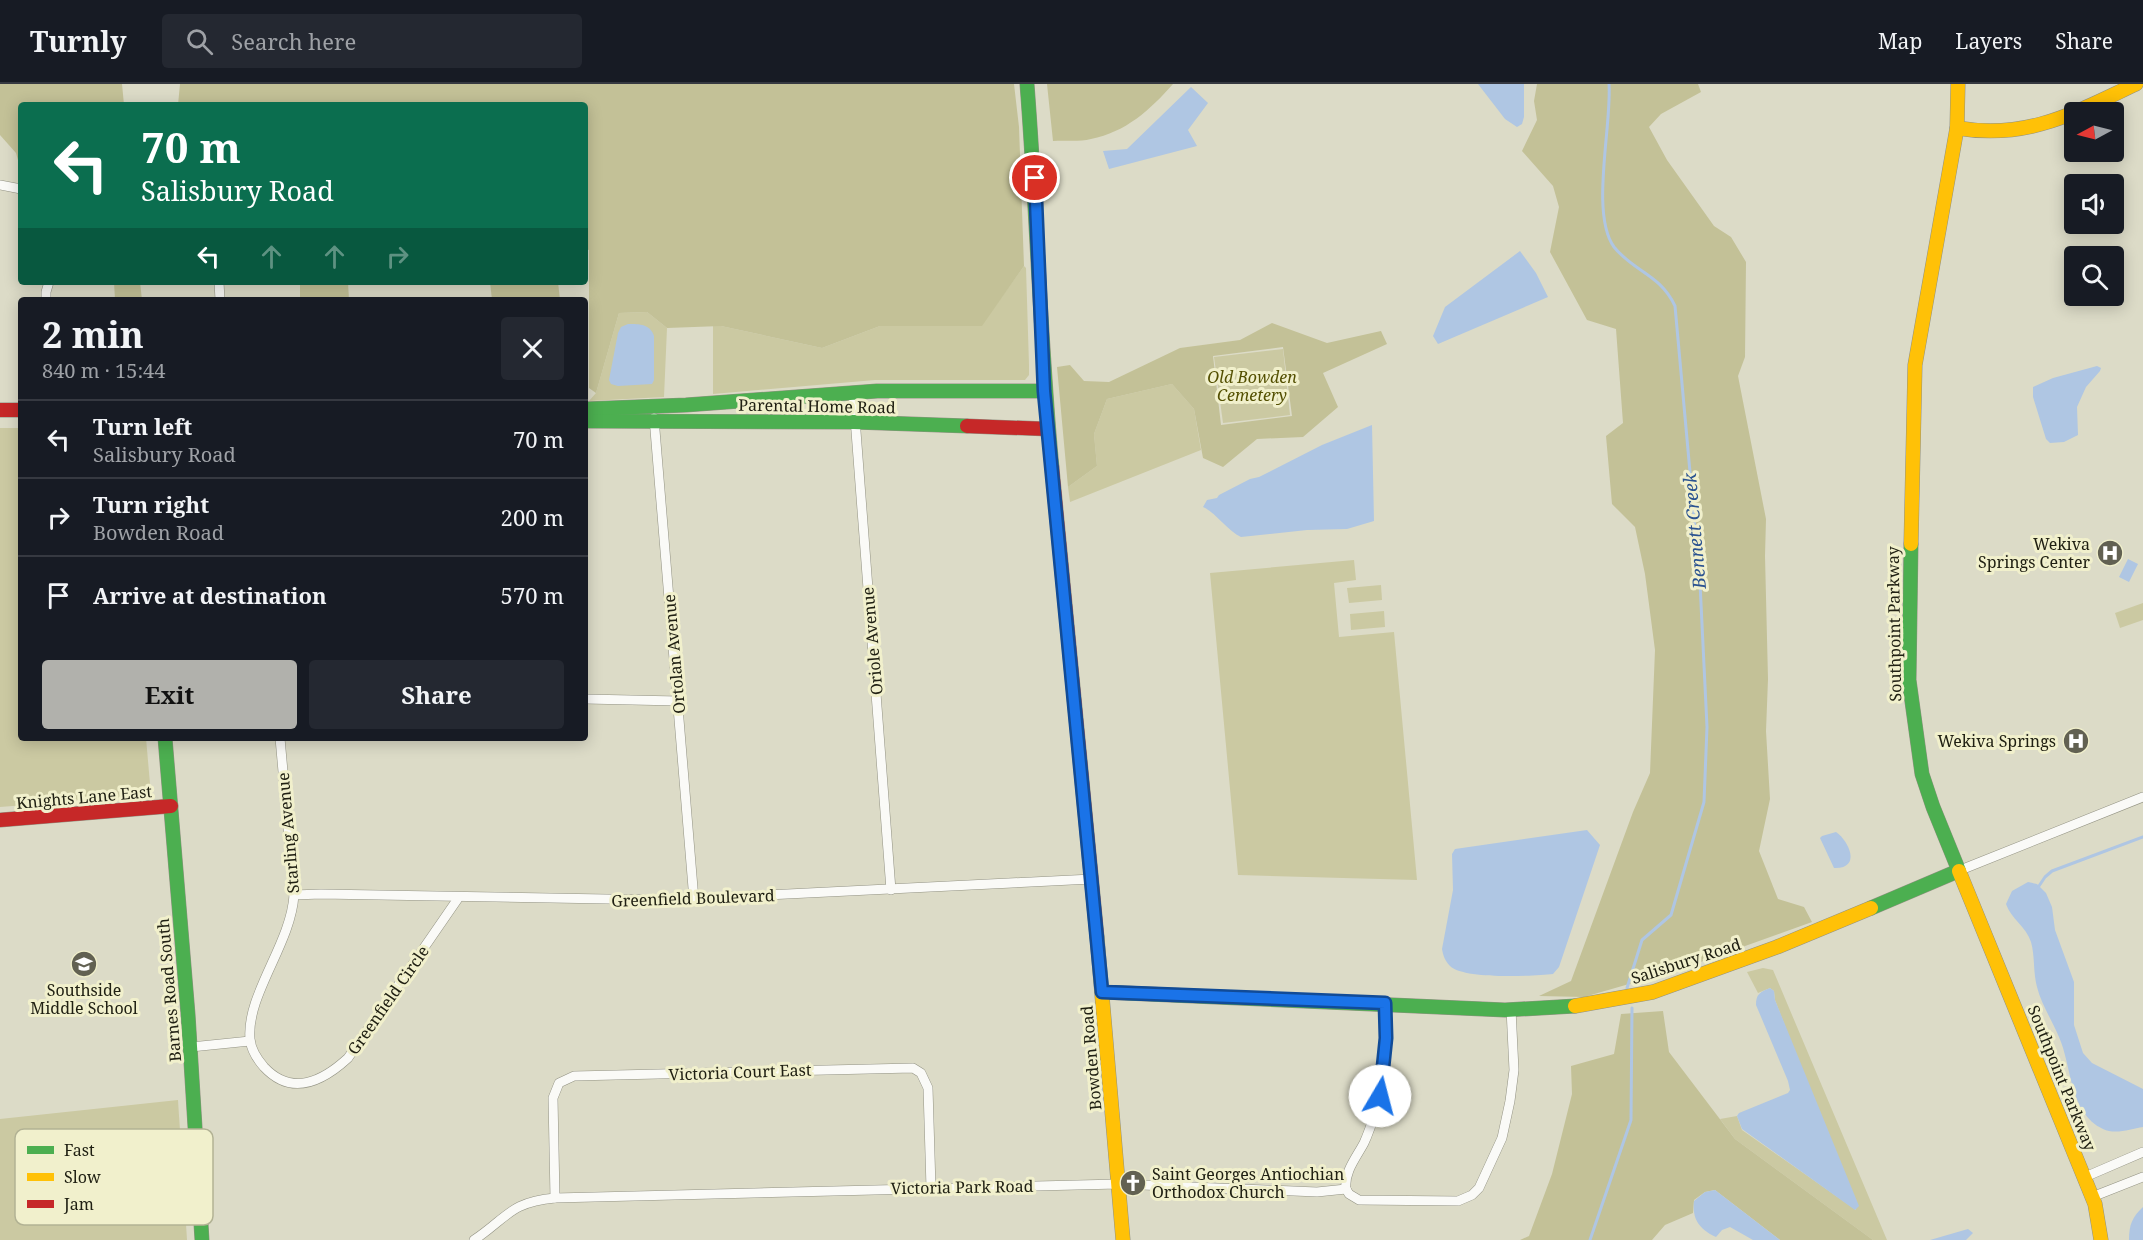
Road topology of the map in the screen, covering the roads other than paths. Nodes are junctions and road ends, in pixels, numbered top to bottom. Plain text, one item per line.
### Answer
1 (1027, 84) edge
2 (1958, 84) edge
3 (2136, 84) edge
4 (1957, 128) junction
5 (0, 185) edge
6 (18, 188) edge
7 (1044, 391) junction
8 (853, 393) junction
9 (696, 405) junction
10 (588, 409) edge
11 (0, 410) edge
12 (18, 410) edge
13 (654, 414) junction
14 (588, 421) edge
15 (696, 421) junction
16 (854, 422) junction
17 (1048, 429) junction
18 (588, 699) edge
19 (678, 701) junction
20 (165, 741) edge
21 (280, 741) edge
22 (2143, 797) edge
23 (171, 806) junction
24 (0, 820) edge
25 (1959, 872) junction
26 (1092, 879) junction
27 (891, 890) junction
28 (294, 895) junction
29 (459, 897) junction
30 (694, 900) junction
31 (1102, 992) junction
32 (1385, 1003) junction
33 (1511, 1010) junction
34 (250, 1041) junction
35 (191, 1047) junction
36 (196, 1129) edge
37 (2143, 1152) edge
38 (2085, 1177) junction
39 (2143, 1178) edge
40 (1118, 1184) junction
41 (930, 1188) junction
42 (1346, 1189) junction
43 (2092, 1197) junction
44 (555, 1198) junction
45 (201, 1225) edge
46 (202, 1240) edge
47 (474, 1240) edge
48 (1123, 1240) edge
49 (2101, 1240) edge

1 - 7 main road, Bowden Road
2 - 4 main road, Southpoint Parkway
3 - 4 main road
4 - 25 main road, Southpoint Parkway
5 - 6 street
7 - 8 main road, Parental Home Road
7 - 17 main road, Bowden Road
8 - 9 main road, Parental Home Road
8 - 16 street, Oriole Avenue
9 - 13 main road, Parental Home Road
9 - 15 main road
10 - 13 main road, Parental Home Road
11 - 12 main road
13 - 14 main road, Parental Home Road
13 - 15 main road, Parental Home Road
13 - 19 street, Ortolan Avenue
15 - 16 main road, Parental Home Road
16 - 17 main road, Parental Home Road
16 - 27 street, Oriole Avenue
17 - 26 main road, Bowden Road
18 - 19 street
19 - 30 street, Ortolan Avenue
20 - 23 main road, Barnes Road South
21 - 28 street, Starling Avenue
22 - 25 street, Salisbury Road
23 - 24 main road, Knights Lane East
23 - 35 main road, Barnes Road South
25 - 33 main road, Salisbury Road
25 - 38 main road, Southpoint Parkway
26 - 27 street, Greenfield Boulevard
26 - 31 main road, Bowden Road
27 - 30 street, Greenfield Boulevard
28 - 29 street, Greenfield Boulevard
28 - 34 street, Starling Avenue
29 - 30 street, Greenfield Boulevard
29 - 34 street, Greenfield Circle
31 - 32 main road, Salisbury Road
31 - 40 main road, Bowden Road
32 - 33 main road, Salisbury Road
32 - 42 street
33 - 42 street, Victoria Park Road
34 - 35 street
35 - 36 main road, Barnes Road South
37 - 38 street
38 - 43 main road, Southpoint Parkway
39 - 43 street
40 - 41 street, Victoria Park Road
40 - 42 street, Victoria Park Road
40 - 48 main road, Bowden Road
41 - 44 street, Victoria Park Road
41 - 44 street, Victoria Court East
43 - 49 main road, Southpoint Parkway
44 - 47 street, Victoria Park Road
45 - 46 main road, Barnes Road South

